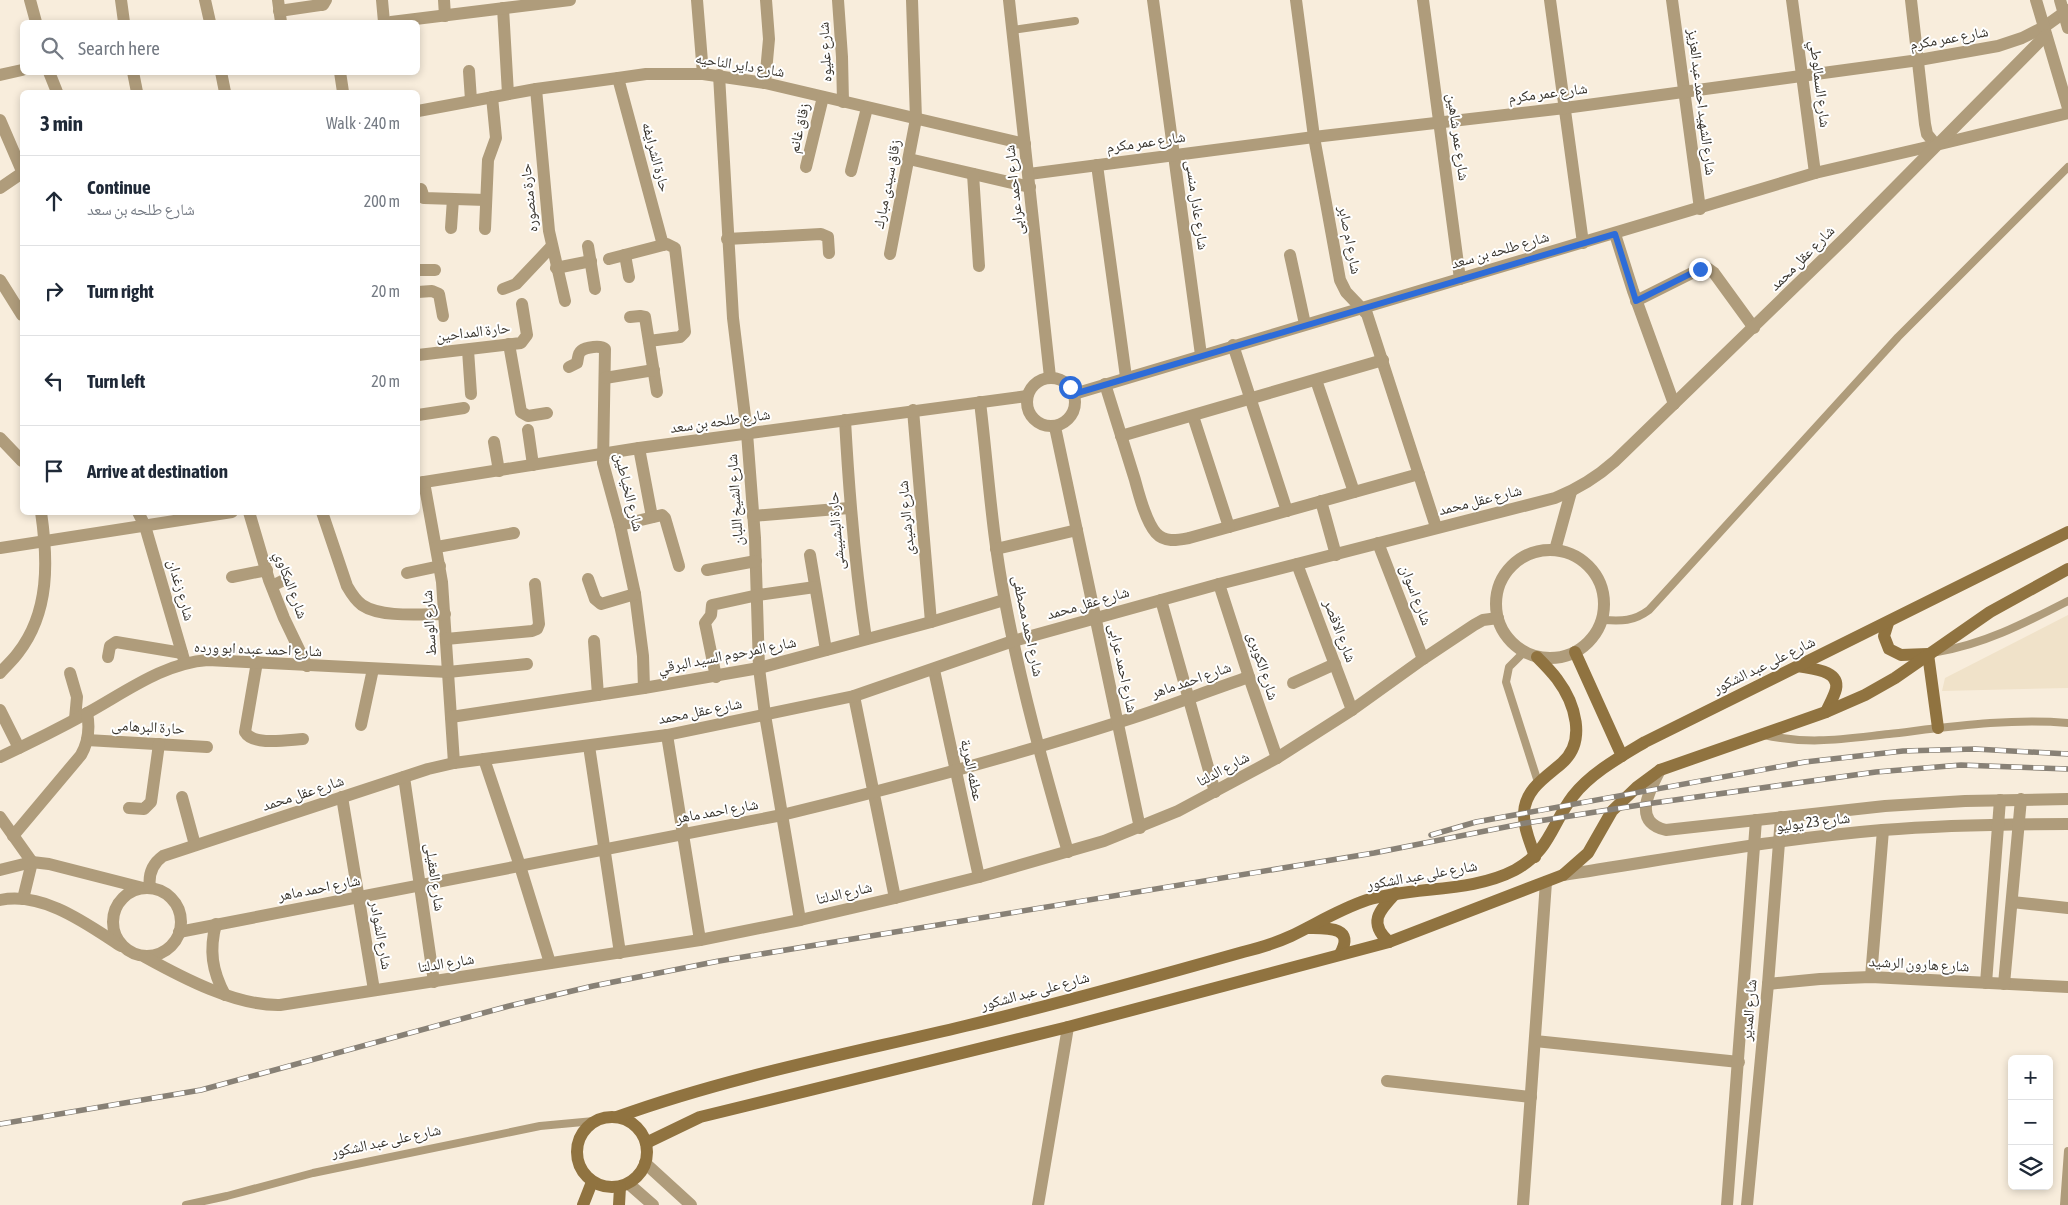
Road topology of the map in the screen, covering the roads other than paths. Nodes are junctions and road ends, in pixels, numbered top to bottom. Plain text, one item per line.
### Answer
1 (30, 0) edge
2 (121, 0) edge
3 (205, 0) edge
4 (326, 0) edge
5 (382, 0) edge
6 (444, 0) edge
7 (570, 0) edge
8 (697, 0) edge
9 (766, 0) edge
10 (838, 0) edge
11 (912, 0) edge
12 (1009, 0) edge
13 (1153, 0) edge
14 (1296, 0) edge
15 (1423, 0) edge
16 (1550, 0) edge
17 (1672, 0) edge
18 (1792, 0) edge
19 (1911, 0) edge
20 (2036, 0) edge
21 (2060, 0) edge
22 (503, 8) junction
23 (279, 11) edge
24 (2066, 12) edge
25 (445, 16) junction
26 (35, 20) edge
27 (124, 20) edge
28 (210, 20) edge
29 (384, 20) edge
30 (409, 20) edge
31 (1075, 21) dead end
32 (2068, 28) edge
33 (1012, 30) junction
34 (2045, 31) junction
35 (1919, 60) junction
36 (20, 70) edge
37 (469, 71) dead end
38 (0, 74) edge
39 (703, 74) junction
40 (51, 75) edge
41 (134, 75) edge
42 (222, 75) edge
43 (340, 75) edge
44 (719, 75) junction
45 (1802, 76) junction
46 (618, 78) junction
47 (765, 83) junction
48 (536, 89) junction
49 (56, 90) edge
50 (137, 90) edge
51 (226, 90) edge
52 (343, 90) edge
53 (1684, 92) junction
54 (508, 94) junction
55 (492, 97) junction
56 (823, 97) junction
57 (471, 100) junction
58 (843, 102) junction
59 (867, 108) junction
60 (1565, 108) junction
61 (2068, 108) edge
62 (420, 111) edge
63 (2068, 113) edge
64 (916, 119) junction
65 (0, 120) edge
66 (1439, 122) junction
67 (1314, 137) junction
68 (1025, 144) junction
69 (1936, 144) junction
70 (1174, 155) junction
71 (909, 160) junction
72 (1097, 165) junction
73 (20, 167) edge
74 (806, 167) dead end
75 (2068, 167) edge
76 (851, 172) dead end
77 (20, 173) edge
78 (1815, 173) junction
79 (973, 174) junction
80 (1028, 174) junction
81 (1030, 187) junction
82 (0, 188) edge
83 (421, 189) dead end
84 (453, 199) junction
85 (486, 200) junction
86 (1700, 209) junction
87 (451, 228) dead end
88 (485, 229) dead end
89 (1615, 234) junction
90 (727, 238) junction
91 (1583, 243) junction
92 (552, 246) junction
93 (588, 246) dead end
94 (662, 246) junction
95 (828, 253) dead end
96 (890, 254) dead end
97 (625, 255) junction
98 (1290, 255) dead end
99 (609, 259) dead end
100 (590, 261) junction
101 (979, 266) dead end
102 (556, 268) junction
103 (420, 270) edge
104 (435, 270) dead end
105 (629, 277) dead end
106 (1460, 279) junction
107 (0, 280) edge
108 (503, 289) dead end
109 (595, 289) dead end
110 (420, 292) edge
111 (565, 301) dead end
112 (1636, 301) junction
113 (522, 304) dead end
114 (1361, 308) junction
115 (20, 312) edge
116 (443, 316) dead end
117 (630, 317) dead end
118 (1306, 324) junction
119 (1754, 328) junction
120 (649, 341) junction
121 (509, 344) junction
122 (1233, 346) junction
123 (468, 350) junction
124 (420, 355) edge
125 (1201, 355) junction
126 (1382, 360) junction
127 (569, 367) dead end
128 (654, 370) junction
129 (1050, 377) junction
130 (1126, 377) junction
131 (605, 378) junction
132 (1316, 380) junction
133 (1104, 384) junction
134 (657, 392) dead end
135 (471, 394) dead end
136 (1074, 394) junction
137 (1027, 396) junction
138 (1250, 399) junction
139 (980, 402) junction
140 (1674, 404) junction
141 (464, 408) dead end
142 (913, 410) junction
143 (546, 413) dead end
144 (420, 415) edge
145 (1194, 416) junction
146 (845, 420) junction
147 (1055, 427) junction
148 (528, 430) dead end
149 (746, 433) junction
150 (1121, 436) junction
151 (0, 438) edge
152 (494, 442) dead end
153 (639, 448) junction
154 (602, 454) junction
155 (20, 459) edge
156 (533, 465) junction
157 (499, 470) junction
158 (1419, 474) junction
159 (421, 483) edge
160 (1354, 492) junction
161 (1571, 492) junction
162 (1321, 501) junction
163 (849, 508) junction
164 (1286, 511) junction
165 (42, 515) edge
166 (140, 515) edge
167 (210, 515) edge
168 (250, 515) edge
169 (323, 515) edge
170 (753, 516) junction
171 (652, 517) junction
172 (620, 525) junction
173 (145, 526) junction
174 (1229, 527) junction
175 (1436, 528) junction
176 (1077, 530) junction
177 (2068, 532) edge
178 (514, 534) dead end
179 (46, 542) junction
180 (1378, 543) junction
181 (437, 547) junction
182 (0, 548) edge
183 (996, 549) junction
184 (1555, 550) junction
185 (1336, 554) junction
186 (810, 555) dead end
187 (756, 561) junction
188 (1297, 564) junction
189 (440, 566) junction
190 (679, 566) dead end
191 (2068, 569) edge
192 (267, 570) junction
193 (707, 570) dead end
194 (407, 573) dead end
195 (232, 577) dead end
196 (588, 579) dead end
197 (284, 580) dead end
198 (535, 584) dead end
199 (1219, 584) junction
200 (272, 586) junction
201 (815, 587) junction
202 (635, 594) junction
203 (758, 595) junction
204 (1004, 600) junction
205 (1161, 600) junction
206 (2068, 601) edge
207 (445, 614) junction
208 (1096, 618) junction
209 (1498, 618) junction
210 (1602, 620) junction
211 (931, 622) junction
212 (1888, 623) junction
213 (446, 639) junction
214 (866, 639) junction
215 (594, 641) dead end
216 (1013, 641) junction
217 (826, 650) junction
218 (1524, 652) junction
219 (1575, 652) junction
220 (1928, 654) junction
221 (108, 657) dead end
222 (1537, 657) junction
223 (184, 658) junction
224 (1423, 659) junction
225 (257, 662) junction
226 (527, 664) dead end
227 (1335, 664) junction
228 (307, 666) junction
229 (1798, 666) junction
230 (759, 668) junction
231 (373, 669) junction
232 (934, 670) junction
233 (0, 672) edge
234 (448, 672) junction
235 (70, 673) dead end
236 (716, 677) junction
237 (1249, 677) junction
238 (1293, 682) dead end
239 (644, 688) junction
240 (598, 695) junction
241 (854, 696) junction
242 (1188, 697) junction
243 (0, 710) edge
244 (1352, 710) junction
245 (1826, 712) junction
246 (87, 713) junction
247 (765, 715) junction
248 (451, 717) junction
249 (75, 719) junction
250 (1118, 723) junction
251 (2068, 723) edge
252 (361, 724) dead end
253 (1938, 728) junction
254 (667, 735) junction
255 (1762, 735) junction
256 (303, 739) dead end
257 (88, 740) junction
258 (159, 744) junction
259 (207, 746) dead end
260 (589, 746) junction
261 (1038, 747) junction
262 (19, 748) junction
263 (1622, 756) junction
264 (0, 757) edge
265 (1277, 758) junction
266 (484, 759) junction
267 (454, 763) junction
268 (955, 770) junction
269 (1660, 770) junction
270 (404, 777) junction
271 (1538, 782) junction
272 (1215, 792) junction
273 (873, 793) junction
274 (182, 797) dead end
275 (342, 797) junction
276 (2021, 799) junction
277 (2068, 799) edge
278 (2000, 800) junction
279 (129, 808) dead end
280 (782, 815) junction
281 (1781, 817) junction
282 (0, 818) edge
283 (1756, 820) junction
284 (1999, 824) junction
285 (2019, 824) junction
286 (2068, 824) edge
287 (1140, 828) junction
288 (1883, 830) junction
289 (683, 833) junction
290 (13, 836) junction
291 (1778, 842) junction
292 (195, 845) junction
293 (1755, 845) junction
294 (604, 849) junction
295 (1068, 852) junction
296 (1535, 858) junction
297 (32, 862) junction
298 (520, 866) junction
299 (0, 870) edge
300 (1563, 875) junction
301 (979, 877) junction
302 (1546, 882) junction
303 (420, 886) junction
304 (147, 888) junction
305 (1396, 893) junction
306 (358, 896) junction
307 (894, 898) junction
308 (23, 899) junction
309 (0, 900) edge
310 (2012, 902) junction
311 (2068, 908) edge
312 (800, 920) junction
313 (216, 924) junction
314 (1305, 928) junction
315 (179, 932) junction
316 (700, 940) junction
317 (1388, 942) junction
318 (124, 948) junction
319 (620, 953) junction
320 (1340, 954) junction
321 (145, 957) junction
322 (550, 963) junction
323 (1871, 977) junction
324 (434, 982) junction
325 (1986, 983) junction
326 (1768, 984) junction
327 (2004, 984) junction
328 (2068, 988) edge
329 (374, 990) junction
330 (225, 995) junction
331 (1068, 1027) junction
332 (1535, 1041) junction
333 (1738, 1062) junction
334 (1387, 1081) dead end
335 (1531, 1097) junction
336 (617, 1117) junction
337 (594, 1121) junction
338 (646, 1143) junction
339 (2068, 1151) edge
340 (645, 1163) junction
341 (592, 1182) junction
342 (624, 1185) junction
343 (227, 1196) junction
344 (186, 1205) edge
345 (231, 1205) edge
346 (582, 1205) edge
347 (618, 1205) edge
348 (653, 1205) edge
349 (691, 1205) edge
350 (1038, 1205) edge
351 (1523, 1205) edge
352 (1727, 1205) edge
353 (1747, 1205) edge
354 (2064, 1205) edge

1 - 26 street
2 - 27 street
3 - 28 street
4 - 23 street
5 - 29 street
6 - 25 street
7 - 22 street
8 - 39 street
9 - 47 street
10 - 58 street, شارع عليوه
11 - 64 street, زقاق سيدى مبارك
12 - 33 street, شارع احمد عرابى
13 - 70 street, شارع عادل منسى
14 - 67 street, شارع ام صابر
15 - 66 street, شارع عمر شاهين
16 - 60 street
17 - 53 street, شارع الشهيد احمد عبد العزيز
18 - 45 street, شارع السمالوطي
19 - 35 street
20 - 34 street
21 - 24 street
22 - 25 street
22 - 54 street
24 - 32 street
24 - 34 street, شارع عمر مكرم
25 - 30 street
31 - 33 lane
33 - 68 street, شارع احمد عرابى
34 - 35 street, شارع عمر مكرم
34 - 61 street
34 - 69 street, شارع عقل محمد
35 - 45 street, شارع عمر مكرم
35 - 69 street
36 - 38 street
37 - 57 street
39 - 44 street, شارع داير الناحيه
39 - 46 street, شارع داير الناحيه
40 - 49 street
41 - 50 street
42 - 51 street
43 - 52 street
44 - 47 street, شارع داير الناحيه
44 - 90 street, شارع الشيخ اللبان
45 - 53 street, شارع عمر مكرم
45 - 78 street, شارع السمالوطي
46 - 48 street, شارع داير الناحيه
46 - 94 street, حارة الشرايفه
47 - 56 street, شارع داير الناحيه
48 - 54 street, شارع داير الناحيه
48 - 92 street, حارة منصوره
53 - 60 street, شارع عمر مكرم
53 - 86 street, شارع الشهيد احمد عبد العزيز
54 - 55 street, شارع داير الناحيه
55 - 57 street, شارع داير الناحيه
55 - 85 street
56 - 58 street, شارع داير الناحيه
56 - 74 street, زقاق غانم
57 - 62 street, شارع داير الناحيه
58 - 59 street, شارع داير الناحيه
59 - 64 street, شارع داير الناحيه
59 - 76 street
60 - 66 street, شارع عمر مكرم
60 - 91 street
63 - 69 street
64 - 68 street, شارع داير الناحيه
64 - 71 street, زقاق سيدى مبارك
65 - 73 street
66 - 67 street, شارع عمر مكرم
66 - 106 street, شارع عمر شاهين
67 - 70 street, شارع عمر مكرم
67 - 114 street, شارع ام صابر
68 - 80 street, شارع احمد عرابى
69 - 78 street, شارع طلحه بن سعد
69 - 119 street, شارع عقل محمد
70 - 72 street, شارع عمر مكرم
70 - 125 street, شارع عادل منسى
71 - 79 street
71 - 96 street, زقاق سيدى مبارك
72 - 80 street, شارع عمر مكرم
72 - 130 street
75 - 210 lane
77 - 82 street
78 - 86 street, شارع طلحه بن سعد
79 - 81 street
79 - 101 street
80 - 81 street, شارع احمد عرابى
81 - 129 street, شارع احمد عرابى
83 - 84 street
84 - 85 street
84 - 87 street
85 - 88 street
86 - 89 street, شارع طلحه بن سعد
89 - 91 street, شارع طلحه بن سعد
89 - 112 street
90 - 95 street
90 - 149 street, شارع الشيخ اللبان
91 - 106 street, شارع طلحه بن سعد
92 - 102 street, حارة منصوره
92 - 108 street
93 - 100 street
94 - 97 street
94 - 120 street
97 - 99 street
97 - 105 street
98 - 118 street
100 - 102 street
100 - 109 street
102 - 111 street, حارة منصوره
103 - 104 street
106 - 114 street, شارع طلحه بن سعد
107 - 115 street
110 - 116 street
112 - 119 street
112 - 140 street
113 - 121 street, حارة المداحين
114 - 118 street, شارع طلحه بن سعد
114 - 126 street, شارع ام صابر
117 - 120 street
118 - 122 street, شارع طلحه بن سعد
119 - 140 street, شارع عقل محمد
120 - 128 street
121 - 123 street, حارة المداحين
121 - 143 street
122 - 125 street, شارع طلحه بن سعد
122 - 138 street
123 - 124 street, حارة المداحين
123 - 135 street
125 - 130 street, شارع طلحه بن سعد
126 - 132 street
126 - 158 street, شارع ام صابر
127 - 131 street, شارع الخياطين
128 - 131 street
128 - 134 street
129 - 136 street
129 - 137 street
130 - 133 street, شارع طلحه بن سعد
131 - 154 street, شارع الخياطين
132 - 138 street
132 - 160 street
133 - 136 street, شارع طلحه بن سعد
133 - 150 street
136 - 147 street
137 - 139 street, شارع طلحه بن سعد
137 - 147 street
138 - 145 street
138 - 164 street
139 - 142 street, شارع طلحه بن سعد
139 - 183 street, شارع احمد مصطفى
140 - 161 street, شارع عقل محمد
141 - 144 street
142 - 146 street, شارع طلحه بن سعد
142 - 211 street, شارع الرشيدى
145 - 150 street
145 - 174 street
146 - 149 street, شارع طلحه بن سعد
146 - 163 street, حارة البشبيشى
147 - 176 street, شارع احمد عرابى
148 - 156 street
149 - 153 street, شارع طلحه بن سعد
149 - 170 street, شارع الشيخ اللبان
150 - 174 street
151 - 155 street
152 - 157 street
153 - 154 street, شارع طلحه بن سعد
153 - 171 street
154 - 156 street, شارع طلحه بن سعد
154 - 172 street, شارع الخياطين
156 - 157 street, شارع طلحه بن سعد
157 - 159 street, شارع طلحه بن سعد
158 - 160 street
158 - 175 street, شارع ام صابر
159 - 181 street, شارع الوسط
160 - 162 street
161 - 175 street, شارع عقل محمد
161 - 184 street
162 - 164 street
162 - 185 street
163 - 170 street
163 - 214 street, حارة البشبيشى
164 - 174 street
165 - 179 street
166 - 173 street, شارع زغدان
167 - 173 street
168 - 192 street, شارع المكاوي
169 - 207 street
170 - 187 street, شارع الشيخ اللبان
171 - 172 street
171 - 190 street
172 - 202 street, شارع الخياطين
173 - 179 street
173 - 223 street, شارع زغدان
175 - 180 street, شارع عقل محمد
176 - 183 street
176 - 208 street, شارع احمد عرابى
177 - 212 main road, شارع على عبد الشكور
178 - 181 street
179 - 182 street
179 - 233 street
180 - 185 street, شارع عقل محمد
180 - 224 street, شارع اسوان
181 - 189 street, شارع الوسط
183 - 204 street, شارع احمد مصطفى
184 - 209 street
184 - 210 street
185 - 188 street, شارع عقل محمد
186 - 201 street
187 - 193 street
187 - 203 street, شارع الشيخ اللبان
188 - 199 street, شارع عقل محمد
188 - 227 street, شارع الاقصر
189 - 194 street
189 - 207 street, شارع الوسط
191 - 220 main road
192 - 195 street
192 - 200 street, شارع المكاوي
196 - 202 street
197 - 200 street
198 - 213 street
199 - 205 street, شارع عقل محمد
199 - 237 street, شارع الكوبرى
200 - 228 street, شارع المكاوي
201 - 203 street
201 - 217 street
202 - 239 street, شارع الخياطين
203 - 230 street, شارع الشيخ اللبان
203 - 236 street
204 - 211 street, شارع المرحوم السيد البرقي
204 - 216 street, شارع احمد مصطفى
205 - 208 street, شارع عقل محمد
205 - 242 street
206 - 220 lane
207 - 213 street, شارع الوسط
208 - 216 street, شارع عقل محمد
208 - 250 street, شارع احمد عرابى
209 - 218 street
209 - 224 street, شارع الدلتا
210 - 219 street
211 - 214 street, شارع المرحوم السيد البرقي
212 - 220 main road
212 - 229 main road, شارع على عبد الشكور
213 - 234 street, شارع الوسط
214 - 217 street, شارع المرحوم السيد البرقي
215 - 240 street
216 - 232 street, شارع عقل محمد
216 - 261 street, شارع احمد مصطفى
217 - 230 street, شارع المرحوم السيد البرقي
218 - 222 street
218 - 271 lane
219 - 222 street
219 - 263 main road
220 - 245 main road
220 - 253 main road
221 - 223 street
222 - 271 main road
223 - 225 street, شارع احمد عبده ابو ورده
223 - 246 street, شارع احمد عبده ابو ورده
224 - 244 street, شارع الدلتا
225 - 228 street, شارع احمد عبده ابو ورده
225 - 256 street
226 - 234 street, شارع احمد عبده ابو ورده
227 - 238 street
227 - 244 street, شارع الاقصر
228 - 231 street, شارع احمد عبده ابو ورده
229 - 245 main road
229 - 263 main road, شارع على عبد الشكور
230 - 236 street, شارع المرحوم السيد البرقي
230 - 247 street, شارع الشيخ اللبان
231 - 234 street, شارع احمد عبده ابو ورده
231 - 252 street
232 - 241 street, شارع عقل محمد
232 - 268 street, عطفه المرية
234 - 248 street, شارع الوسط
235 - 249 street
236 - 239 street, شارع المرحوم السيد البرقي
237 - 242 street, شارع احمد ماهر
237 - 265 street, شارع الكوبرى
239 - 240 street, شارع المرحوم السيد البرقي
240 - 248 street, شارع المرحوم السيد البرقي
241 - 247 street, شارع عقل محمد
241 - 273 street
242 - 250 street, شارع احمد ماهر
242 - 272 street
243 - 262 street
244 - 265 street, شارع الدلتا
245 - 255 main road
246 - 249 street, شارع احمد عبده ابو ورده
246 - 257 street
247 - 254 street, شارع عقل محمد
247 - 280 street, شارع الشيخ اللبان
248 - 267 street, شارع الوسط
249 - 262 street, شارع احمد عبده ابو ورده
250 - 261 street, شارع احمد ماهر
250 - 287 street, شارع احمد عرابى
251 - 253 lane
253 - 255 lane
254 - 260 street, شارع عقل محمد
254 - 289 street
255 - 269 main road
257 - 258 street, حارة البرهامى
257 - 290 street
258 - 259 street, حارة البرهامى
258 - 279 street
260 - 266 street, شارع عقل محمد
260 - 294 street
261 - 268 street, شارع احمد ماهر
261 - 295 street, شارع احمد مصطفى
262 - 264 street, شارع احمد عبده ابو ورده
263 - 296 main road, شارع على عبد الشكور
265 - 272 street, شارع الدلتا
266 - 267 street, شارع عقل محمد
266 - 298 street
267 - 270 street, شارع عقل محمد
268 - 273 street, شارع احمد ماهر
268 - 301 street, عطفه المرية
269 - 283 street, شارع 23 يوليو
269 - 300 main road
270 - 275 street, شارع عقل محمد
270 - 303 street, شارع العقيلى
271 - 296 main road
272 - 287 street, شارع الدلتا
273 - 280 street, شارع احمد ماهر
273 - 307 street
274 - 292 street
275 - 292 street, شارع عقل محمد
275 - 306 street, شارع الشوادر
276 - 277 street, شارع 23 يوليو
276 - 278 street, شارع 23 يوليو
276 - 285 street
278 - 281 street, شارع 23 يوليو
278 - 284 street
280 - 289 street, شارع احمد ماهر
280 - 312 street, شارع الشيخ اللبان
281 - 283 street, شارع 23 يوليو
281 - 291 street, شارع المدير
282 - 290 street
283 - 293 street, شارع المدير
284 - 285 street, شارع 23 يوليو
284 - 288 street, شارع 23 يوليو
284 - 325 street
285 - 286 street, شارع 23 يوليو
285 - 310 street
287 - 295 street, شارع الدلتا
288 - 291 street, شارع 23 يوليو
288 - 323 street
289 - 294 street, شارع احمد ماهر
289 - 316 street
290 - 297 street
291 - 293 street, شارع 23 يوليو
291 - 326 street, شارع المدير
292 - 304 street, شارع عقل محمد
293 - 300 street, شارع 23 يوليو
293 - 333 street, شارع المدير
294 - 298 street, شارع احمد ماهر
294 - 319 street
295 - 301 street, شارع الدلتا
296 - 305 main road, شارع على عبد الشكور
297 - 299 street
297 - 304 street
297 - 308 street
298 - 303 street, شارع احمد ماهر
298 - 322 street
300 - 302 main road
301 - 307 street, شارع الدلتا
302 - 317 main road
302 - 332 street
303 - 306 street, شارع احمد ماهر
303 - 324 street, شارع العقيلى
304 - 315 street
304 - 318 street
305 - 314 main road, شارع على عبد الشكور
305 - 317 main road
306 - 313 street, شارع احمد ماهر
306 - 329 street, شارع الشوادر
307 - 312 street, شارع الدلتا
308 - 309 street
308 - 318 street
310 - 311 street
310 - 327 street
312 - 316 street, شارع الدلتا
313 - 315 street, شارع احمد ماهر
313 - 330 street
314 - 320 main road
314 - 336 main road, شارع على عبد الشكور
315 - 321 street
316 - 319 street, شارع الدلتا
317 - 320 main road
318 - 321 street
319 - 322 street, شارع الدلتا
320 - 331 main road
321 - 330 street, شارع الدلتا
322 - 324 street, شارع الدلتا
323 - 325 street, شارع هارون الرشيد
323 - 326 street, شارع هارون الرشيد
324 - 329 street, شارع الدلتا
325 - 327 street, شارع هارون الرشيد
326 - 353 street, شارع المدير
327 - 328 street, شارع هارون الرشيد
329 - 330 street, شارع الدلتا
331 - 338 main road
331 - 350 street
332 - 333 street
332 - 335 street
333 - 352 street, شارع المدير
334 - 335 street
335 - 351 street
336 - 337 main road
336 - 338 main road
337 - 341 main road
337 - 343 lane, شارع على عبد الشكور
338 - 340 main road
339 - 354 lane
340 - 342 main road
340 - 349 street
341 - 342 main road
341 - 346 main road
342 - 347 main road
342 - 348 street
343 - 344 lane, شارع على عبد الشكور
343 - 345 lane

